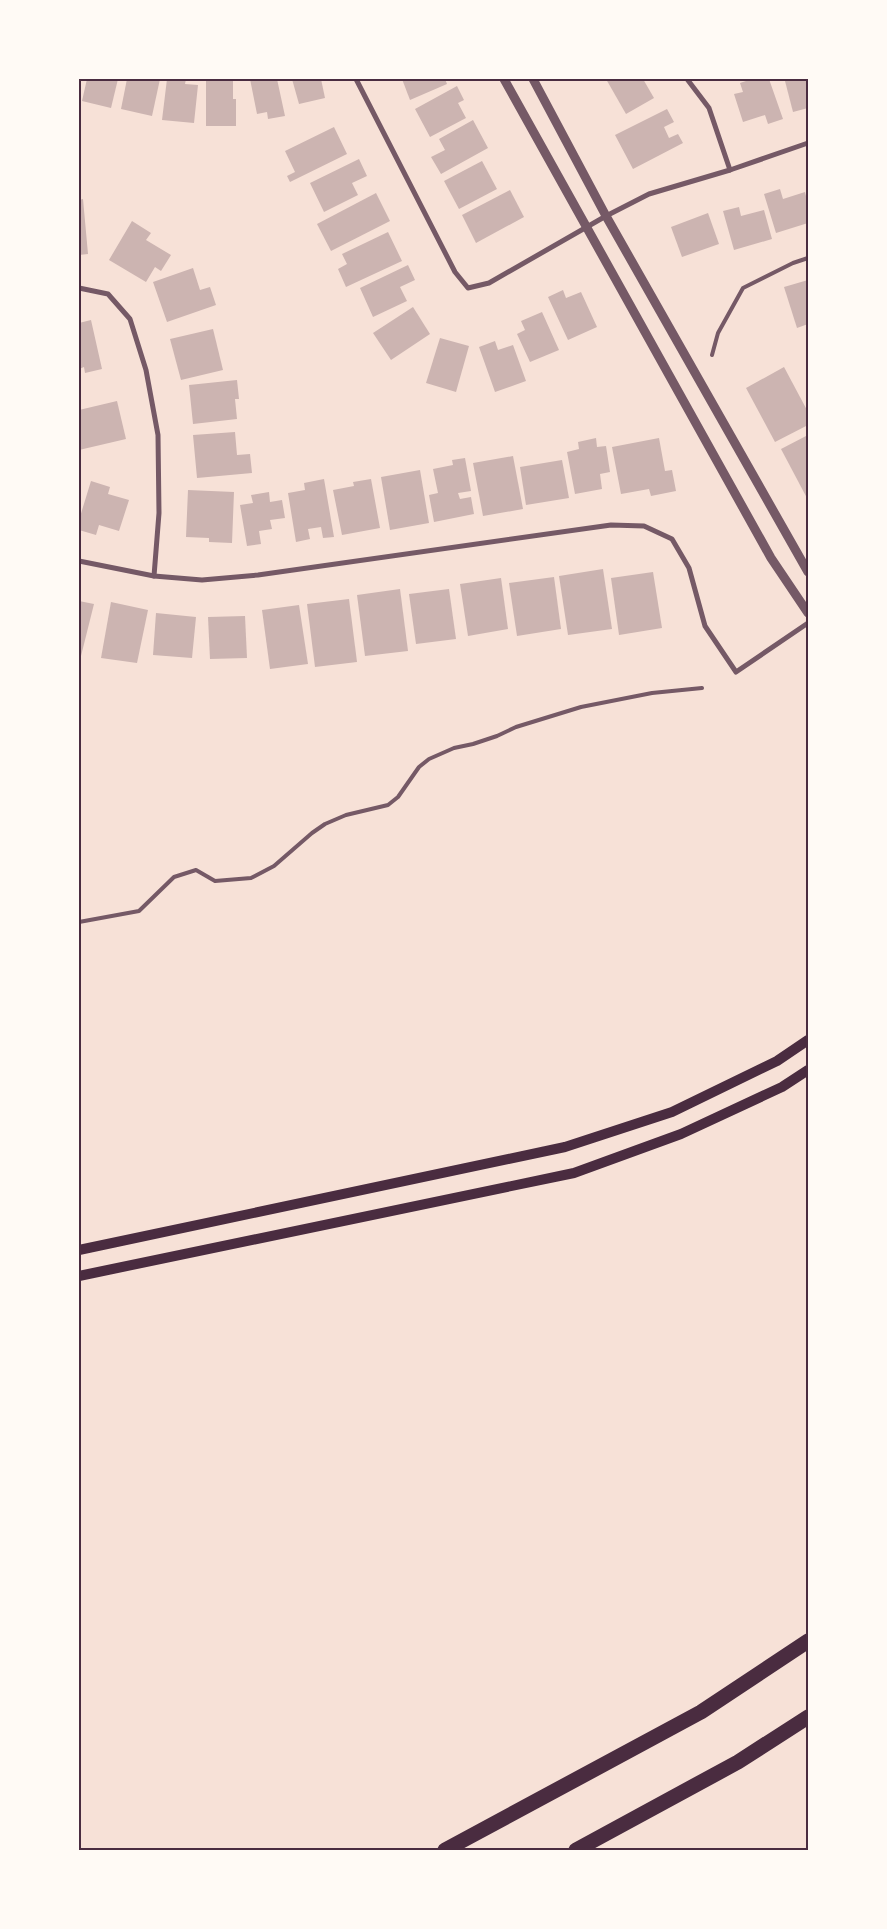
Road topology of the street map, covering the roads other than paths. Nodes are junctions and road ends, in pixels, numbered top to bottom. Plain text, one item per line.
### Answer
1 (356, 79) edge
2 (504, 79) edge
3 (533, 79) edge
4 (687, 79) edge
5 (808, 143) edge
6 (730, 170) junction
7 (606, 216) junction
8 (587, 228) junction
9 (808, 258) edge
10 (79, 288) edge
11 (712, 355) dead end
12 (79, 561) edge
13 (808, 572) edge
14 (154, 576) junction
15 (808, 613) edge
16 (808, 623) edge
17 (702, 688) dead end
18 (79, 922) edge
19 (808, 1040) edge
20 (808, 1070) edge
21 (79, 1250) edge
22 (79, 1276) edge
23 (808, 1641) edge
24 (808, 1717) edge
25 (445, 1850) edge
26 (576, 1850) edge

1 - 8 street
2 - 8 street
3 - 7 street
4 - 6 street
5 - 6 street
6 - 7 street
7 - 8 street
7 - 13 street
8 - 15 street
9 - 11 lane
10 - 14 street
12 - 14 street
14 - 16 street
17 - 18 lane
19 - 21 main road
20 - 22 main road
23 - 25 highway
24 - 26 highway

